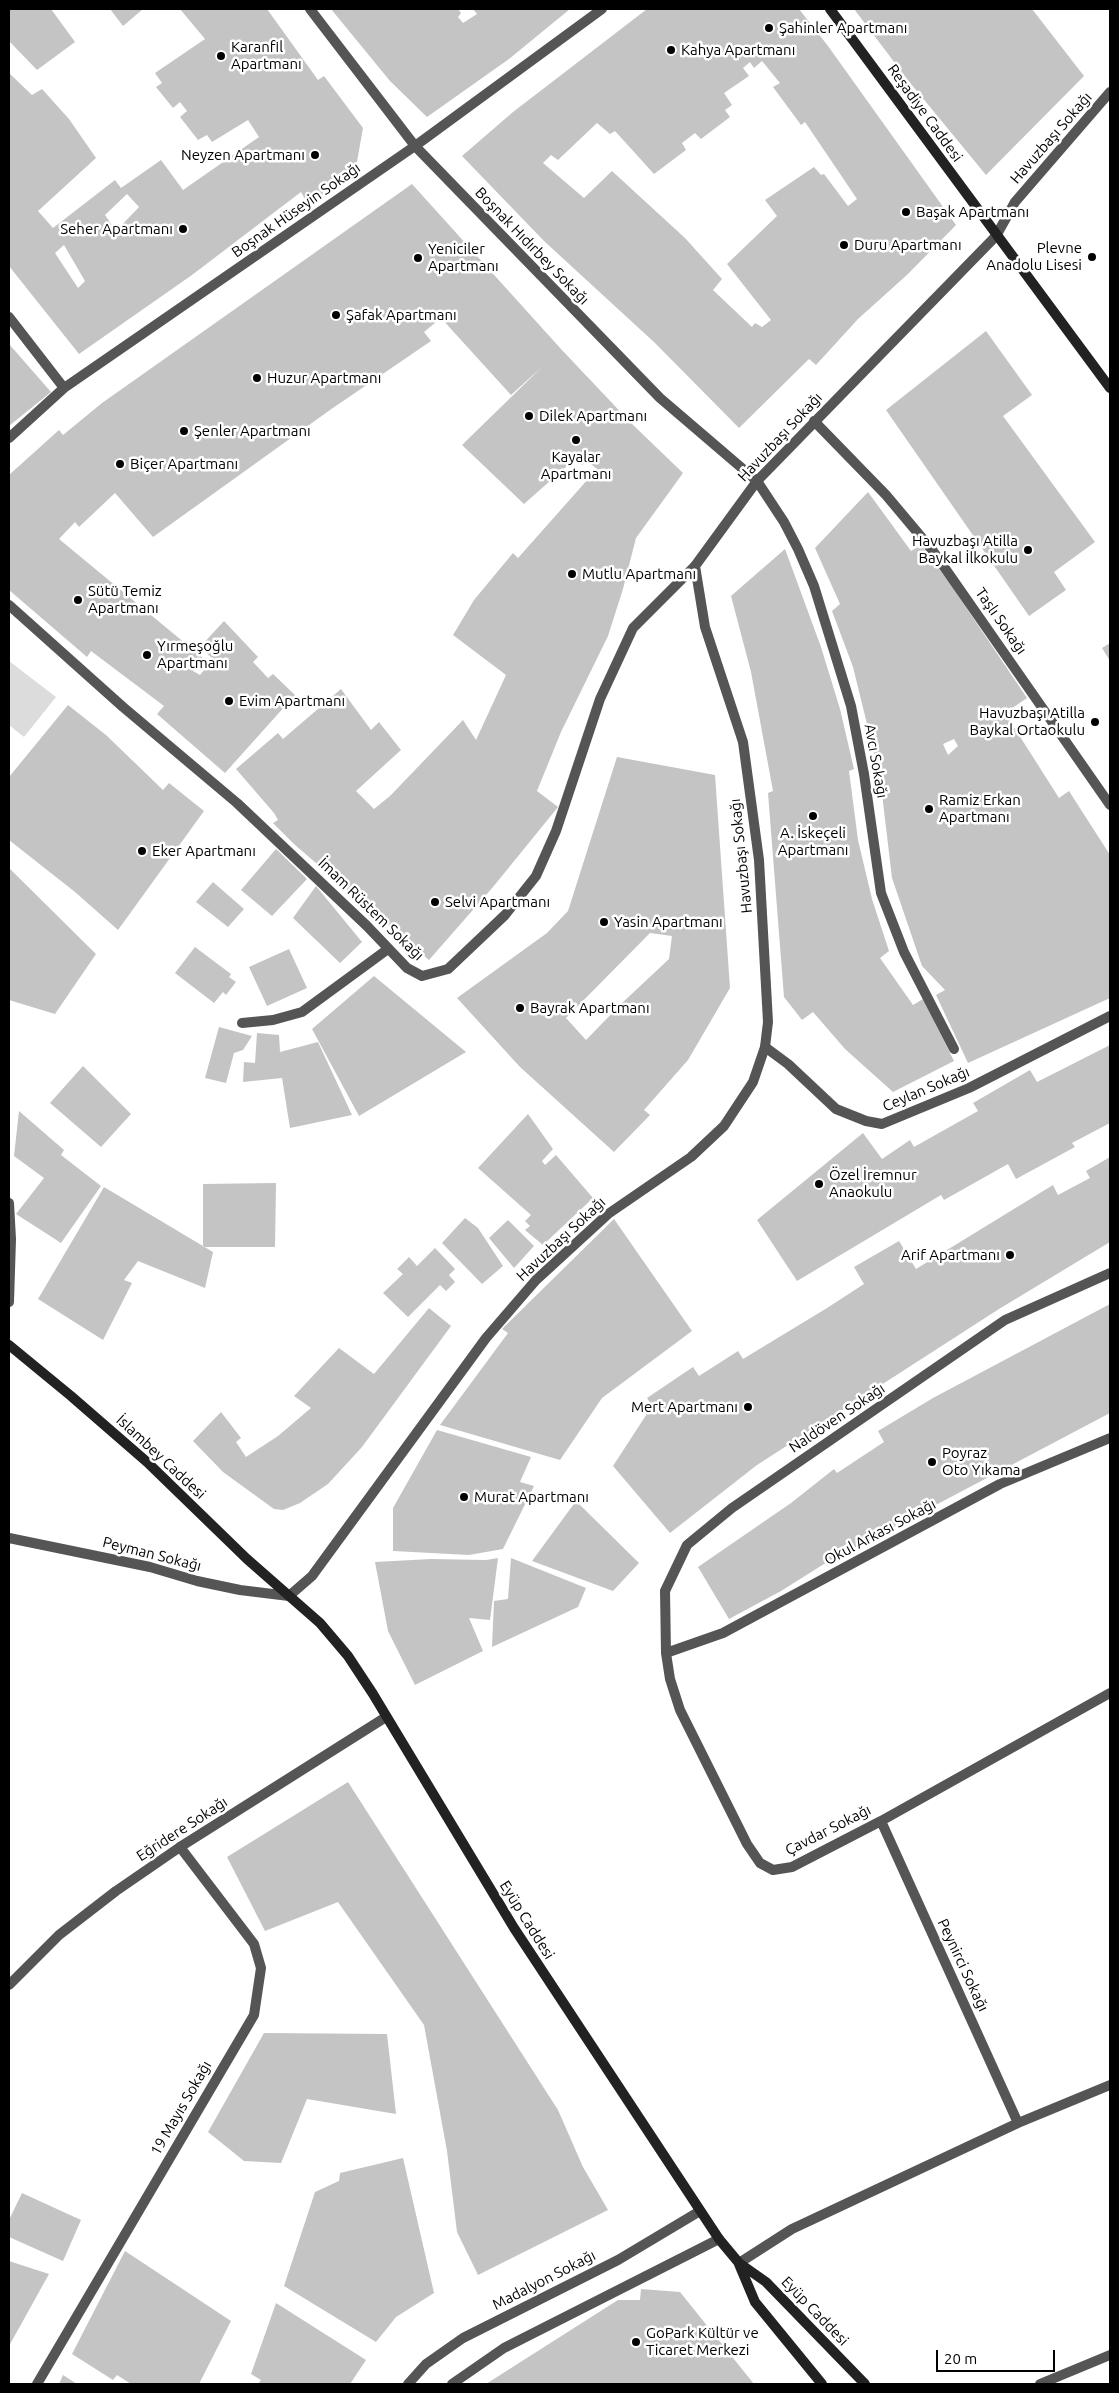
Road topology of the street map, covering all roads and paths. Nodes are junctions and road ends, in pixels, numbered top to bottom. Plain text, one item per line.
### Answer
1 (310, 9) edge
2 (602, 9) edge
3 (830, 9) edge
4 (1110, 92) edge
5 (415, 146) junction
6 (996, 236) junction
7 (9, 317) edge
8 (64, 388) junction
9 (1110, 388) edge
10 (814, 421) junction
11 (9, 438) edge
12 (757, 481) junction
13 (695, 566) junction
14 (9, 605) edge
15 (1110, 806) edge
16 (388, 949) junction
17 (1110, 1016) edge
18 (242, 1023) dead end
19 (764, 1047) junction
20 (954, 1049) dead end
21 (9, 1202) edge
22 (1110, 1273) edge
23 (9, 1302) edge
24 (9, 1345) edge
25 (1110, 1438) edge
26 (9, 1538) edge
27 (289, 1596) junction
28 (666, 1652) junction
29 (1110, 1693) edge
30 (386, 1717) junction
31 (880, 1821) junction
32 (180, 1848) junction
33 (9, 1985) edge
34 (1110, 2085) edge
35 (1018, 2122) junction
36 (700, 2211) junction
37 (719, 2239) junction
38 (739, 2263) junction
39 (1110, 2355) edge
40 (37, 2384) edge
41 (408, 2384) edge
42 (452, 2384) edge
43 (822, 2384) edge
44 (865, 2384) edge
45 (1040, 2384) edge

1 - 5 street, Boşnak Hıdırbey Sokağı
2 - 5 street, Boşnak Hüseyin Sokağı
3 - 6 main road, Reşadiye Caddesi
4 - 6 street, Havuzbaşı Sokağı
5 - 8 street, Boşnak Hüseyin Sokağı
5 - 12 street, Boşnak Hıdırbey Sokağı
6 - 9 main road, Reşadiye Caddesi
6 - 10 street, Havuzbaşı Sokağı
7 - 8 street
8 - 11 street, Boşnak Hüseyin Sokağı
10 - 12 street, Havuzbaşı Sokağı
10 - 15 street, Taşlı Sokağı
12 - 13 street, Havuzbaşı Sokağı
12 - 20 street, Avcı Sokağı
13 - 16 street, İmam Rüstem Sokağı
13 - 19 street, Havuzbaşı Sokağı
14 - 16 street, İmam Rüstem Sokağı
16 - 18 street
17 - 19 street, Ceylan Sokağı
19 - 27 street, Havuzbaşı Sokağı
21 - 23 street
22 - 28 street, Naldöven Sokağı
24 - 27 main road, İslambey Caddesi
25 - 28 street, Okul Arkası Sokağı
26 - 27 street, Peyman Sokağı
27 - 30 main road, Eyüp Caddesi
28 - 31 street, Çavdar Sokağı
29 - 31 street, Çavdar Sokağı
30 - 32 street, Eğridere Sokağı
30 - 36 main road, Eyüp Caddesi
31 - 35 street, Peynirci Sokağı
32 - 33 street, Eğridere Sokağı
32 - 40 street, 19 Mayıs Sokağı
34 - 35 street
35 - 38 street
36 - 37 main road, Eyüp Caddesi
36 - 41 street, Madalyon Sokağı
37 - 38 main road, Eyüp Caddesi
37 - 42 street
38 - 43 main road, Eyüp Caddesi
38 - 44 main road, Eyüp Caddesi
39 - 45 street

